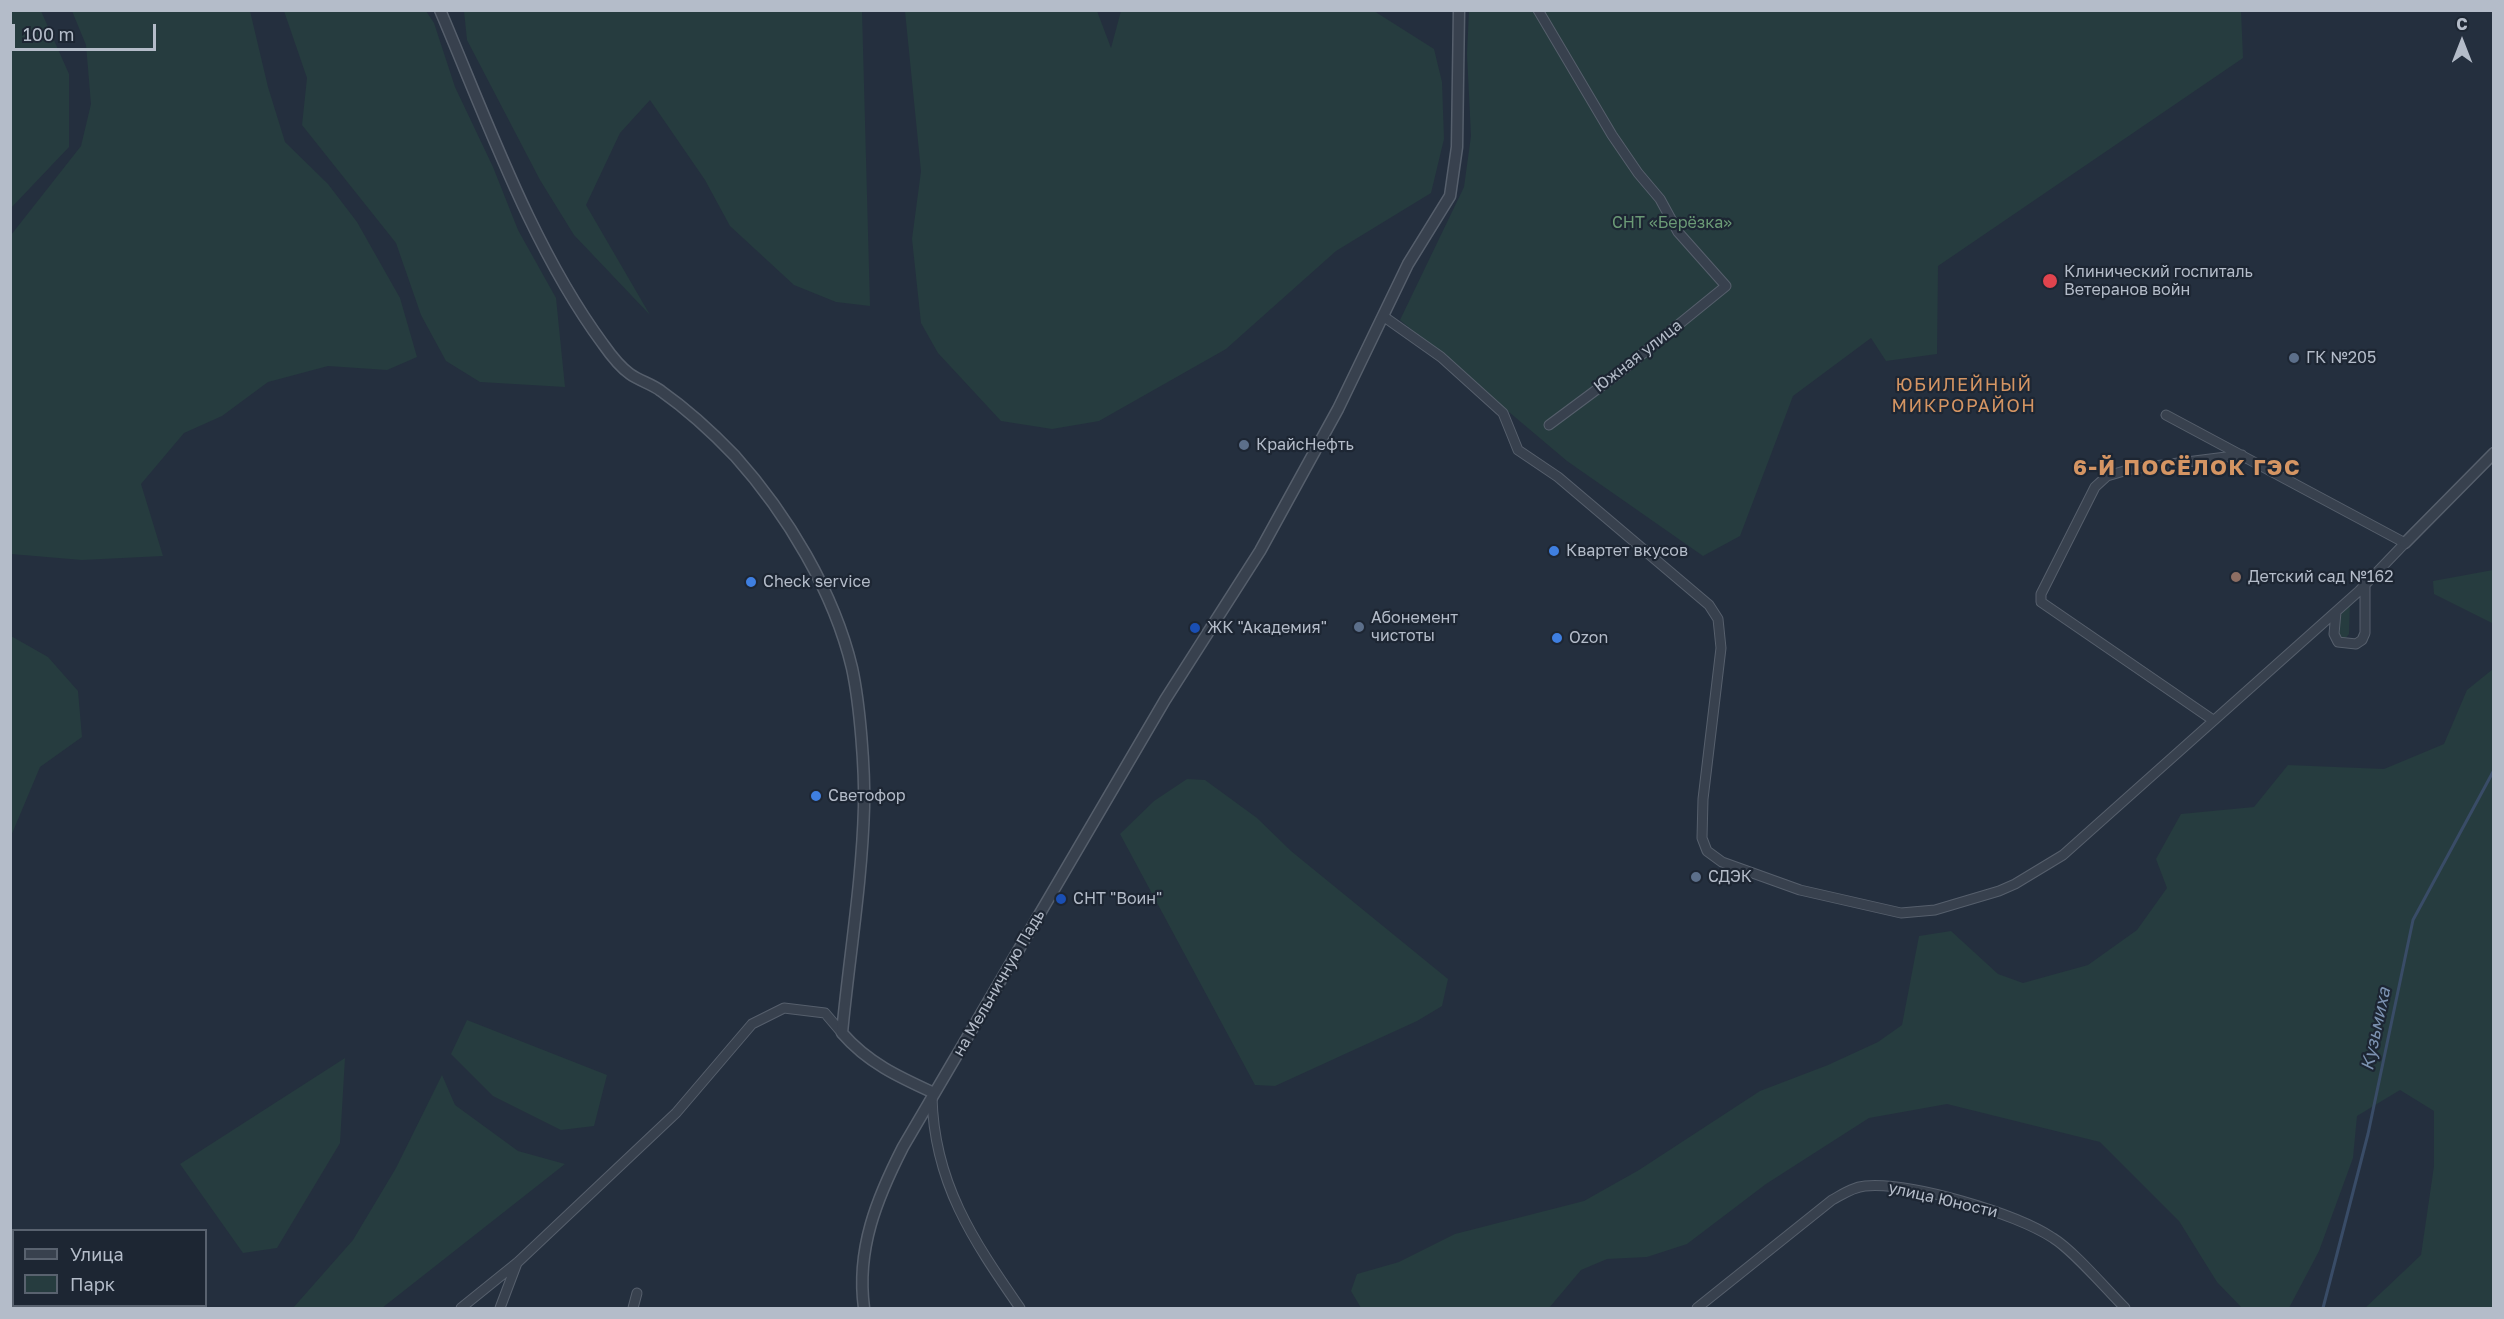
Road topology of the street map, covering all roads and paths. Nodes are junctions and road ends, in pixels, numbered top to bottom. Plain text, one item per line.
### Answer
1 (440, 10) edge
2 (1459, 10) edge
3 (1538, 10) edge
4 (1383, 316) junction
5 (2166, 415) dead end
6 (1549, 425) dead end
7 (2493, 453) edge
8 (2242, 455) junction
9 (2405, 543) junction
10 (2365, 586) junction
11 (2336, 612) junction
12 (2213, 720) junction
13 (842, 1033) junction
14 (933, 1095) junction
15 (518, 1262) junction
16 (637, 1293) dead end
17 (461, 1308) edge
18 (500, 1308) edge
19 (633, 1308) edge
20 (864, 1308) edge
21 (1020, 1308) edge
22 (1697, 1308) edge
23 (2125, 1308) edge

1 - 13 street
2 - 4 street, на Мельничную Падь
3 - 6 street, Южная улица
4 - 12 street
4 - 14 street, на Мельничную Падь
5 - 8 street
7 - 9 street
8 - 9 street
8 - 12 street
9 - 10 street
10 - 11 street
10 - 11 street
11 - 12 street
13 - 14 street
13 - 15 street
14 - 20 street, на Мельничную Падь
14 - 21 street
15 - 17 street
15 - 18 street
16 - 19 street
22 - 23 street, улица Юности

